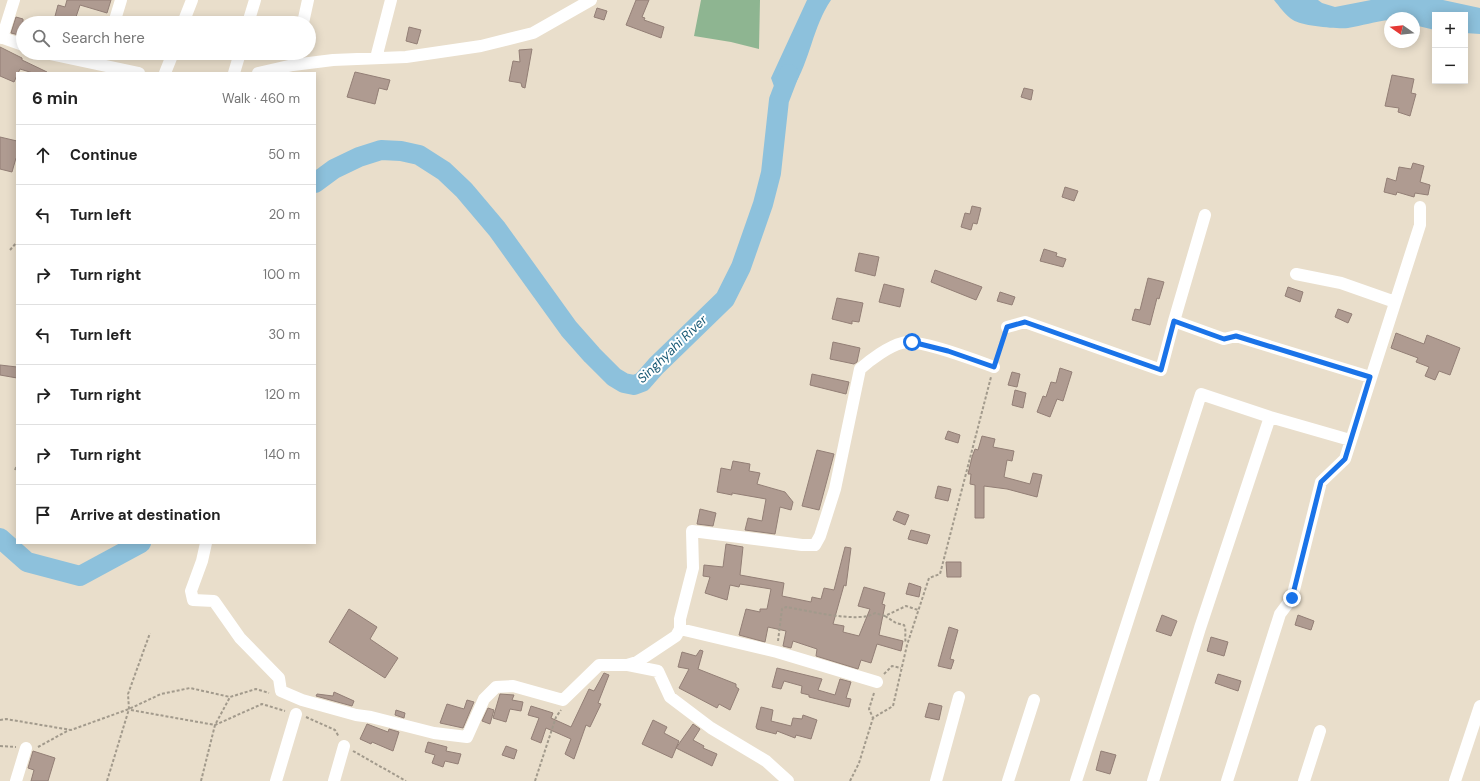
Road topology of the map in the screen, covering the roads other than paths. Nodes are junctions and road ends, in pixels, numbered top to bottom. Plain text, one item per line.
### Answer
1 (14, 0) edge
2 (121, 0) edge
3 (192, 0) edge
4 (255, 0) edge
5 (308, 0) edge
6 (391, 0) edge
7 (591, 0) edge
8 (116, 16) edge
9 (186, 16) edge
10 (250, 16) edge
11 (305, 16) edge
12 (1, 38) edge
13 (16, 43) edge
14 (376, 58) junction
15 (106, 60) edge
16 (170, 60) edge
17 (238, 60) edge
18 (292, 60) edge
19 (316, 60) edge
20 (120, 71) edge
21 (165, 72) edge
22 (234, 72) edge
23 (261, 72) edge
24 (1420, 207) dead end
25 (1205, 215) dead end
26 (1296, 274) dead end
27 (1395, 302) junction
28 (1174, 321) junction
29 (1007, 327) road end
30 (994, 367) road end
31 (1370, 377) junction
32 (1270, 417) junction
33 (1350, 440) junction
34 (206, 544) edge
35 (680, 629) junction
36 (627, 665) junction
37 (877, 682) road end
38 (959, 697) dead end
39 (1034, 700) dead end
40 (1480, 706) edge
41 (296, 714) dead end
42 (1320, 731) dead end
43 (344, 746) dead end
44 (26, 748) road end
45 (16, 781) edge
46 (276, 781) edge
47 (334, 781) edge
48 (788, 781) edge
49 (936, 781) edge
50 (1008, 781) edge
51 (1076, 781) edge
52 (1153, 781) edge
53 (1227, 781) edge
54 (1304, 781) edge
55 (1455, 781) edge

1 - 12 street
2 - 8 street
3 - 9 street
4 - 10 street
5 - 11 street
6 - 14 street
7 - 14 street
12 - 13 street
14 - 19 street
15 - 20 street
16 - 21 street
17 - 22 street
18 - 23 street
24 - 27 street
25 - 28 street
26 - 27 street
27 - 31 street
28 - 29 street
28 - 31 street
30 - 35 street
31 - 33 street
32 - 33 street
32 - 51 street
32 - 52 street
33 - 53 street
34 - 36 street
35 - 36 street
35 - 37 street
36 - 48 street
38 - 49 street
39 - 50 street
40 - 55 street
41 - 46 street
42 - 54 street
43 - 47 street
44 - 45 street

